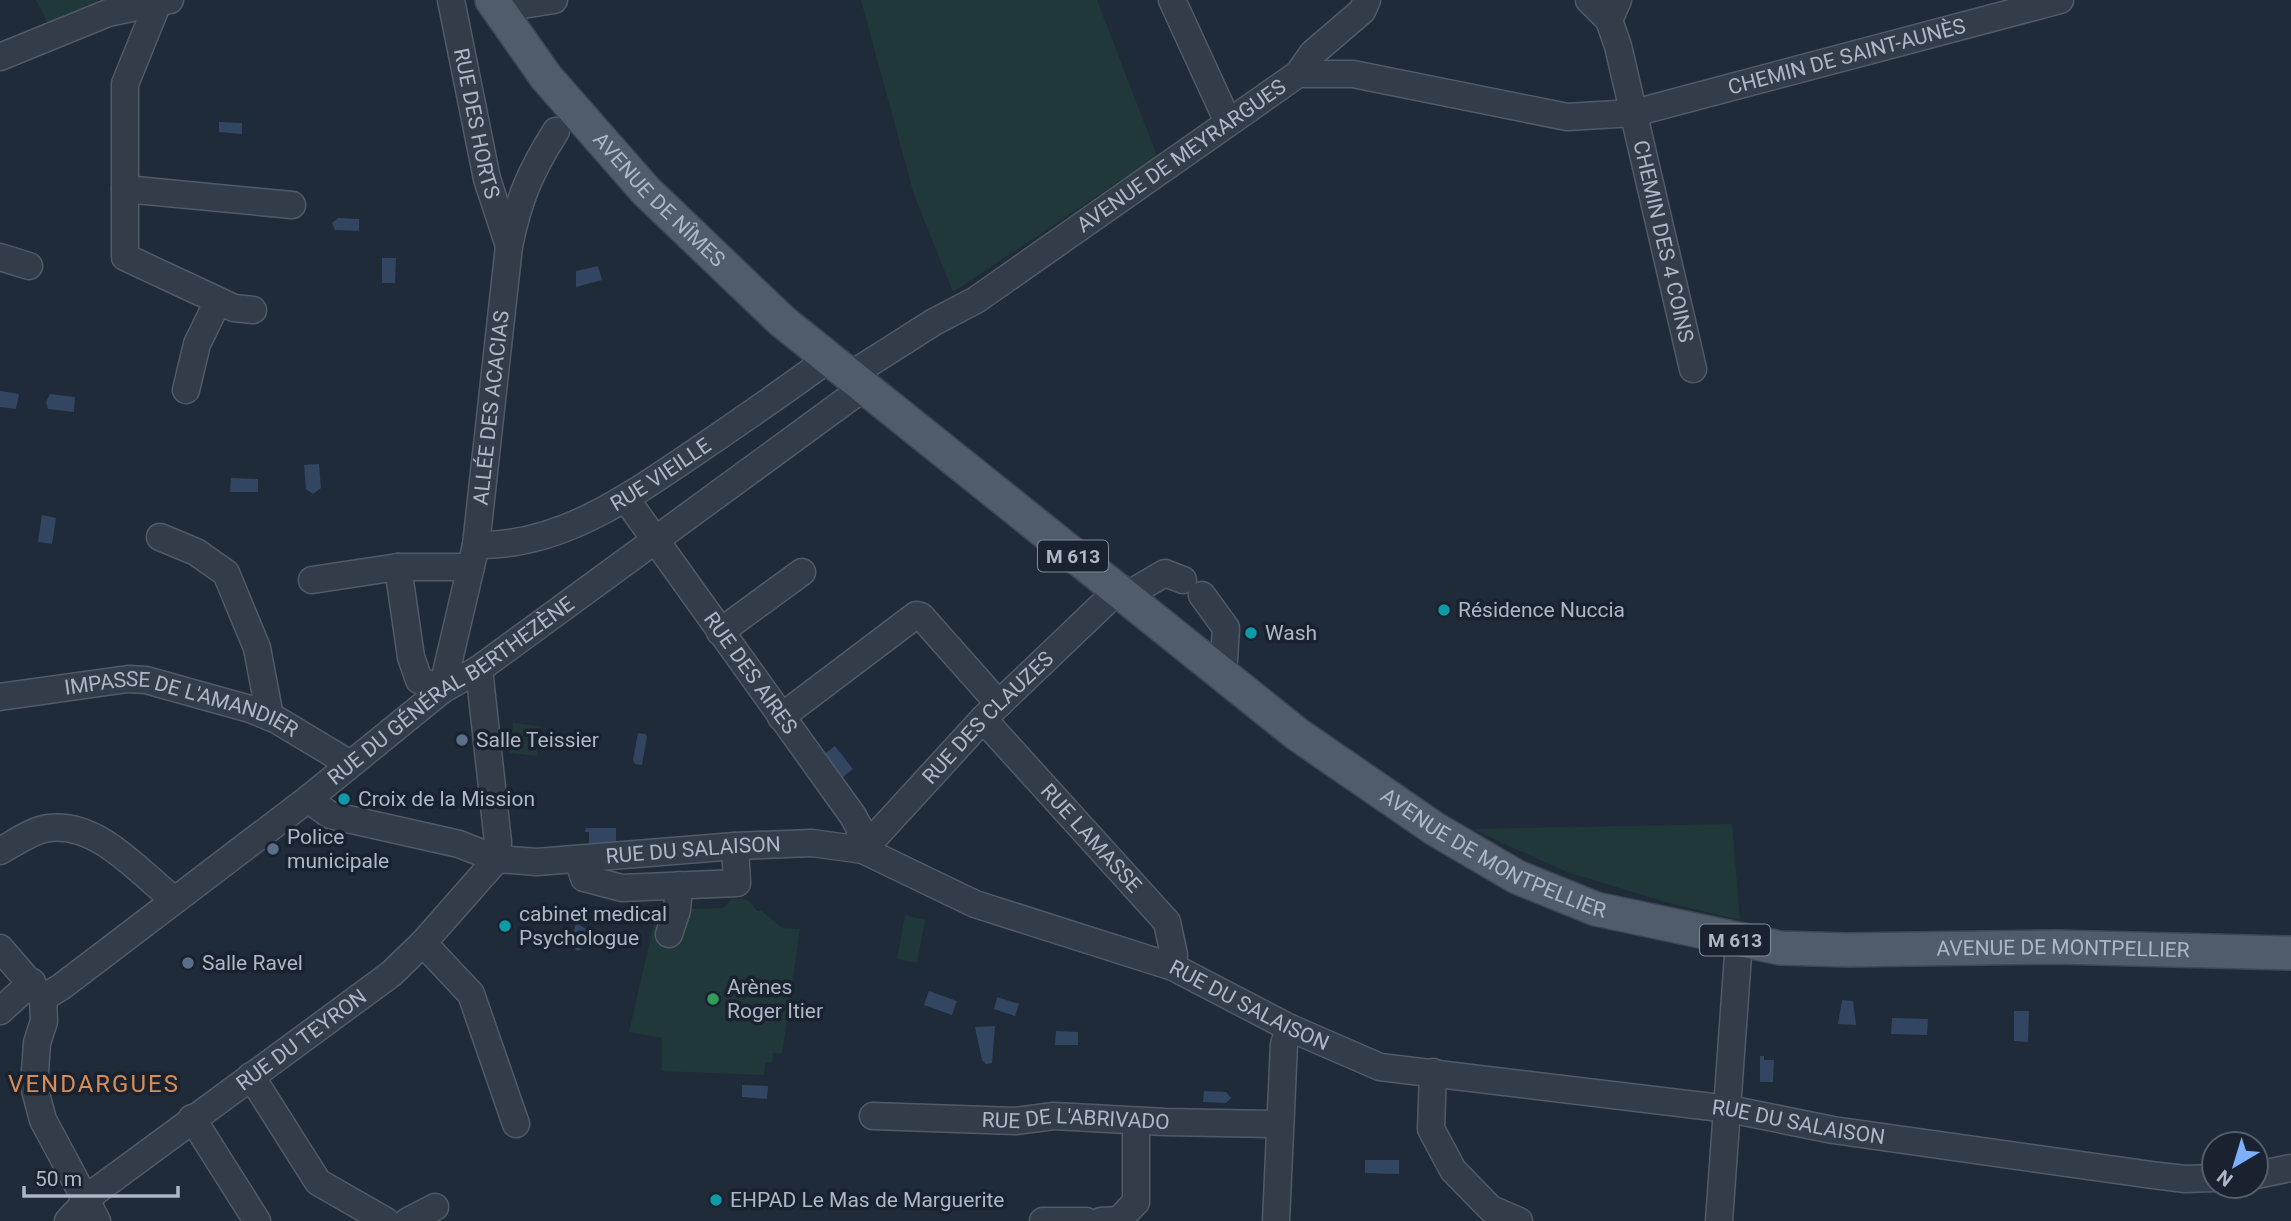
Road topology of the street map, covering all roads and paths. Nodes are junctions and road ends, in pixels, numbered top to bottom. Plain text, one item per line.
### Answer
1 (451, 0) edge
2 (554, 0) edge
3 (1172, 0) edge
4 (1367, 0) edge
5 (1589, 0) edge
6 (2060, 0) edge
7 (163, 1) edge
8 (495, 4) edge
9 (1613, 10) edge
10 (0, 57) edge
11 (1298, 74) junction
12 (1634, 113) junction
13 (1228, 122) junction
14 (556, 131) dead end
15 (125, 189) junction
16 (292, 205) dead end
17 (509, 246) junction
18 (0, 257) edge
19 (29, 267) dead end
20 (218, 301) junction
21 (253, 310) dead end
22 (1693, 369) dead end
23 (847, 374) junction
24 (186, 390) dead end
25 (626, 499) junction
26 (160, 537) dead end
27 (654, 540) junction
28 (473, 556) junction
29 (398, 567) junction
30 (802, 572) dead end
31 (312, 580) dead end
32 (1120, 594) junction
33 (720, 632) junction
34 (479, 669) junction
35 (1223, 676) junction
36 (442, 691) junction
37 (0, 697) edge
38 (991, 712) junction
39 (270, 717) junction
40 (781, 717) junction
41 (351, 764) junction
42 (308, 799) junction
43 (735, 846) junction
44 (863, 850) junction
45 (0, 851) edge
46 (497, 859) junction
47 (578, 859) junction
48 (679, 885) junction
49 (173, 899) junction
50 (669, 934) dead end
51 (1738, 941) junction
52 (423, 943) junction
53 (0, 948) edge
54 (2287, 956) edge
55 (1173, 967) junction
56 (37, 990) junction
57 (0, 1010) edge
58 (1290, 1028) junction
59 (1433, 1072) junction
60 (251, 1076) junction
61 (1729, 1109) junction
62 (873, 1116) dead end
63 (192, 1118) junction
64 (1136, 1121) junction
65 (516, 1124) dead end
66 (1278, 1124) junction
67 (2200, 1178) edge
68 (435, 1207) dead end
69 (91, 1210) edge
70 (1489, 1215) edge
71 (68, 1221) edge
72 (257, 1221) edge
73 (386, 1221) edge
74 (408, 1221) edge
75 (1043, 1221) edge
76 (1086, 1221) edge
77 (1101, 1221) edge
78 (1276, 1221) edge
79 (1519, 1221) edge
80 (1719, 1221) edge

1 - 17 street, RUE DES HORTS
2 - 8 street
3 - 13 street
4 - 11 street
5 - 9 street
6 - 12 street, CHEMIN DE SAINT-AUNÈS
7 - 10 street
7 - 15 street
8 - 23 main road, AVENUE DE NÎMES / M 613
9 - 12 street, CHEMIN DES 4 COINS
11 - 12 street, AVENUE DE MEYRARGUES
11 - 13 street, AVENUE DE MEYRARGUES
12 - 22 street, CHEMIN DES 4 COINS
13 - 23 street, AVENUE DE MEYRARGUES
14 - 17 street, ALLÉE DES ACACIAS
15 - 16 street
15 - 20 street
17 - 28 street, ALLÉE DES ACACIAS
18 - 19 street
20 - 21 street
20 - 24 street
23 - 25 street, RUE VIEILLE
23 - 27 street, RUE DU GÉNÉRAL BERTHEZÈNE
23 - 32 main road, AVENUE DE MONTPELLIER / M 613
25 - 27 street, RUE DES AIRES
25 - 28 street, RUE VIEILLE
26 - 39 street
27 - 33 street, RUE DES AIRES
27 - 34 street, RUE DU GÉNÉRAL BERTHEZÈNE
28 - 29 street, RUE VIEILLE
28 - 36 street, ALLÉE DES ACACIAS
29 - 31 street, RUE VIEILLE
29 - 36 street
30 - 33 street
32 - 35 main road, AVENUE DE MONTPELLIER / M 613
32 - 35 street, RUE DES CLAUZES
32 - 38 street, RUE DES CLAUZES
33 - 40 street, RUE DES AIRES
34 - 36 street, RUE DU GÉNÉRAL BERTHEZÈNE
34 - 46 street
35 - 51 main road, AVENUE DE MONTPELLIER / M 613
36 - 41 street, RUE DU GÉNÉRAL BERTHEZÈNE
37 - 39 street, IMPASSE DE L'AMANDIER
38 - 40 street, RUE LAMASSE
38 - 44 street, RUE DES CLAUZES
38 - 55 street, RUE LAMASSE
39 - 41 street, IMPASSE DE L'AMANDIER
40 - 44 street, RUE DES AIRES
41 - 42 street, RUE DU GÉNÉRAL BERTHEZÈNE
42 - 46 street, RUE DU SALAISON
42 - 49 street, RUE DU GÉNÉRAL BERTHEZÈNE
43 - 44 street, RUE DU SALAISON
43 - 47 street, RUE DU SALAISON
43 - 48 street
44 - 55 street, RUE DU SALAISON
45 - 49 street
46 - 47 street, RUE DU SALAISON
46 - 52 street, RUE DU TEYRON
47 - 48 street
48 - 50 street
49 - 56 street, RUE DU GÉNÉRAL BERTHEZÈNE
51 - 54 main road, AVENUE DE MONTPELLIER / M 613
51 - 61 street
52 - 60 street, RUE DU TEYRON
52 - 65 street
53 - 56 street
55 - 58 street, RUE DU SALAISON
56 - 57 street, RUE DU GÉNÉRAL BERTHEZÈNE
56 - 69 street
58 - 59 street, RUE DU SALAISON
58 - 66 street
59 - 61 street, RUE DU SALAISON
59 - 70 street
60 - 63 street, RUE DU TEYRON
60 - 73 street
61 - 67 street, RUE DU SALAISON
61 - 80 street
62 - 64 street, RUE DE L'ABRIVADO
63 - 69 street, RUE DU TEYRON
63 - 72 street
64 - 66 street, RUE DE L'ABRIVADO
64 - 77 street
66 - 78 street
68 - 74 street
69 - 71 street, RUE DU TEYRON
70 - 79 street
75 - 76 street

